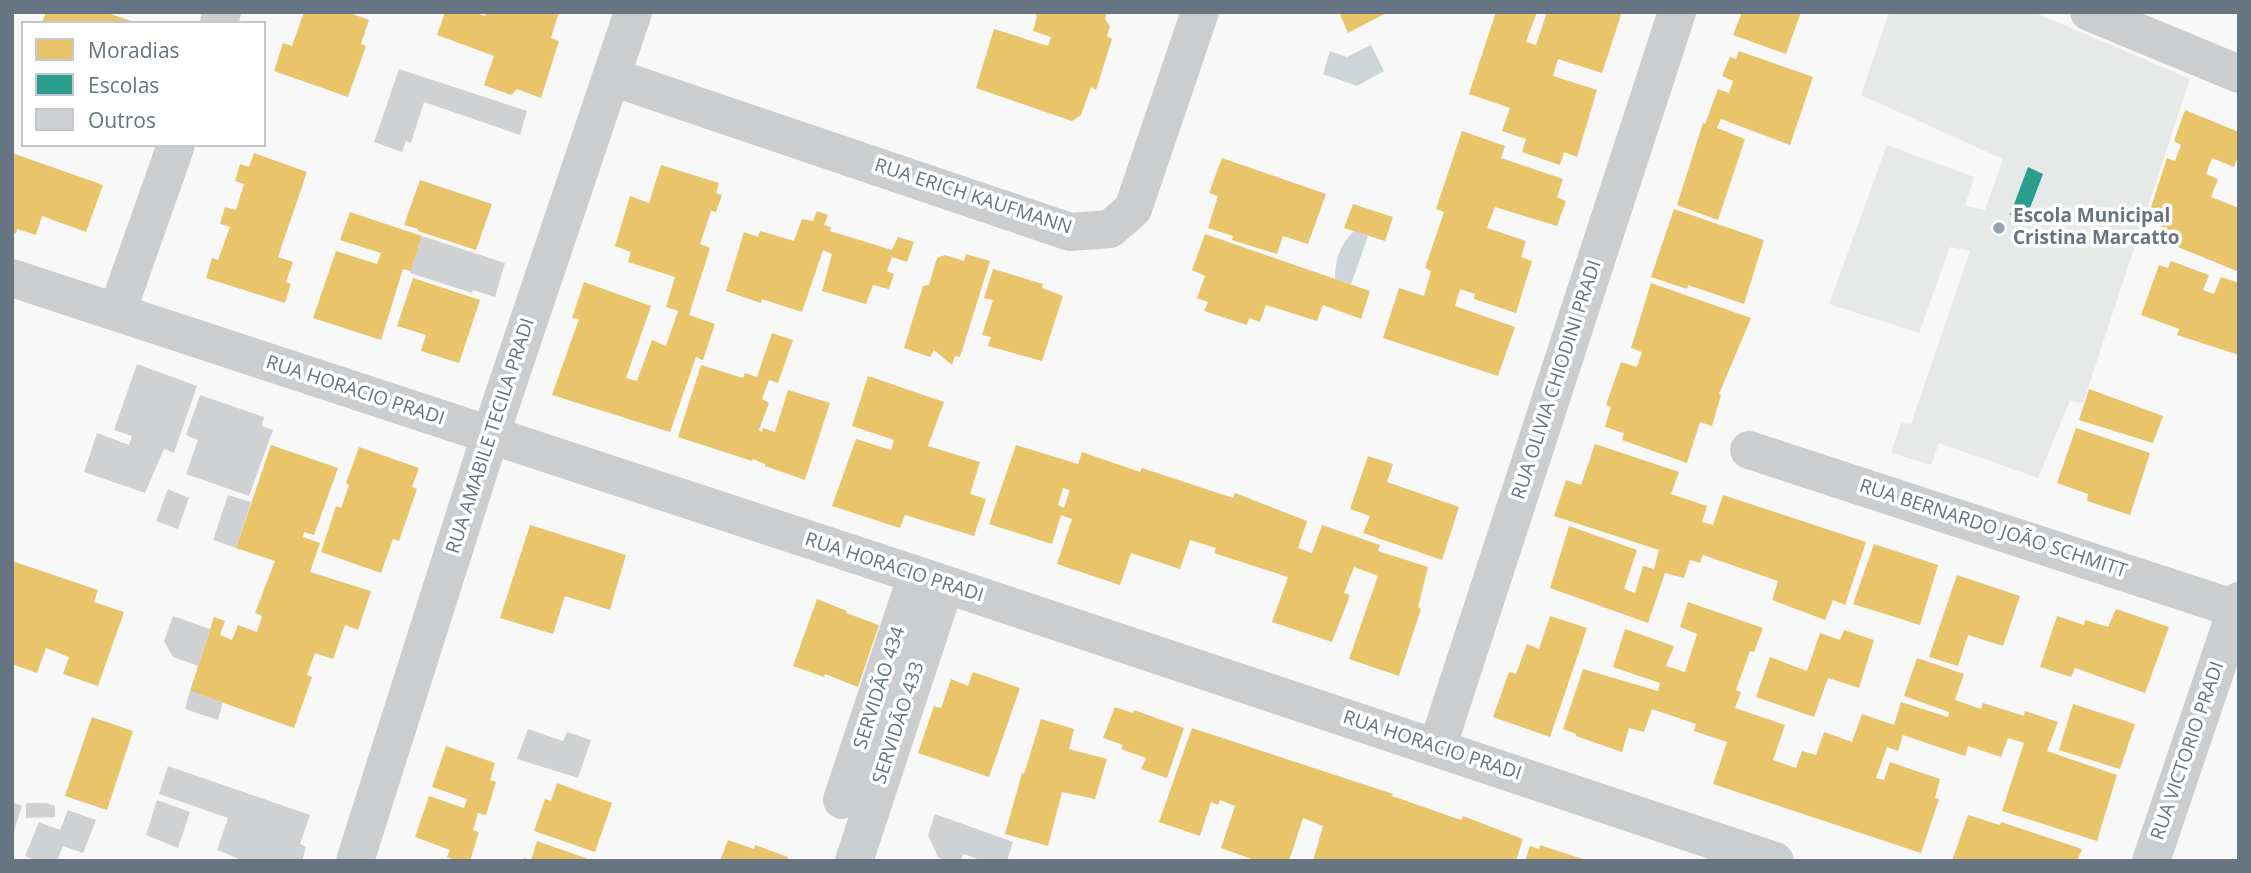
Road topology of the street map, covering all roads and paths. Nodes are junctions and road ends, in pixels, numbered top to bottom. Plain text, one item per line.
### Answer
1 (633, 12) edge
2 (1200, 12) edge
3 (1677, 12) edge
4 (2088, 12) edge
5 (2239, 74) edge
6 (612, 77) junction
7 (175, 147) edge
8 (12, 278) edge
9 (117, 312) junction
10 (490, 436) junction
11 (1749, 450) dead end
12 (931, 580) junction
13 (2237, 605) edge
14 (1437, 748) junction
15 (842, 800) dead end
16 (355, 861) edge
17 (854, 861) edge
18 (1775, 861) edge
19 (2151, 861) edge

1 - 6 street, RUA AMABILE TECILA PRADI
2 - 6 street, RUA ERICH KAUFMANN
3 - 14 street, RUA OLIVIA CHIODINI PRADI
4 - 5 street
6 - 10 street, RUA AMABILE TECILA PRADI
7 - 9 street
8 - 9 street, RUA HORACIO PRADI
9 - 10 street, RUA HORACIO PRADI
10 - 12 street, RUA HORACIO PRADI
10 - 16 street, RUA AMABILE TECILA PRADI
11 - 13 street, RUA BERNARDO JOÃO SCHMITT
12 - 14 street, RUA HORACIO PRADI
12 - 15 street, SERVIDÃO 434
12 - 17 street, SERVIDÃO 433
13 - 19 street, RUA VICTORIO PRADI
14 - 18 street, RUA HORACIO PRADI

